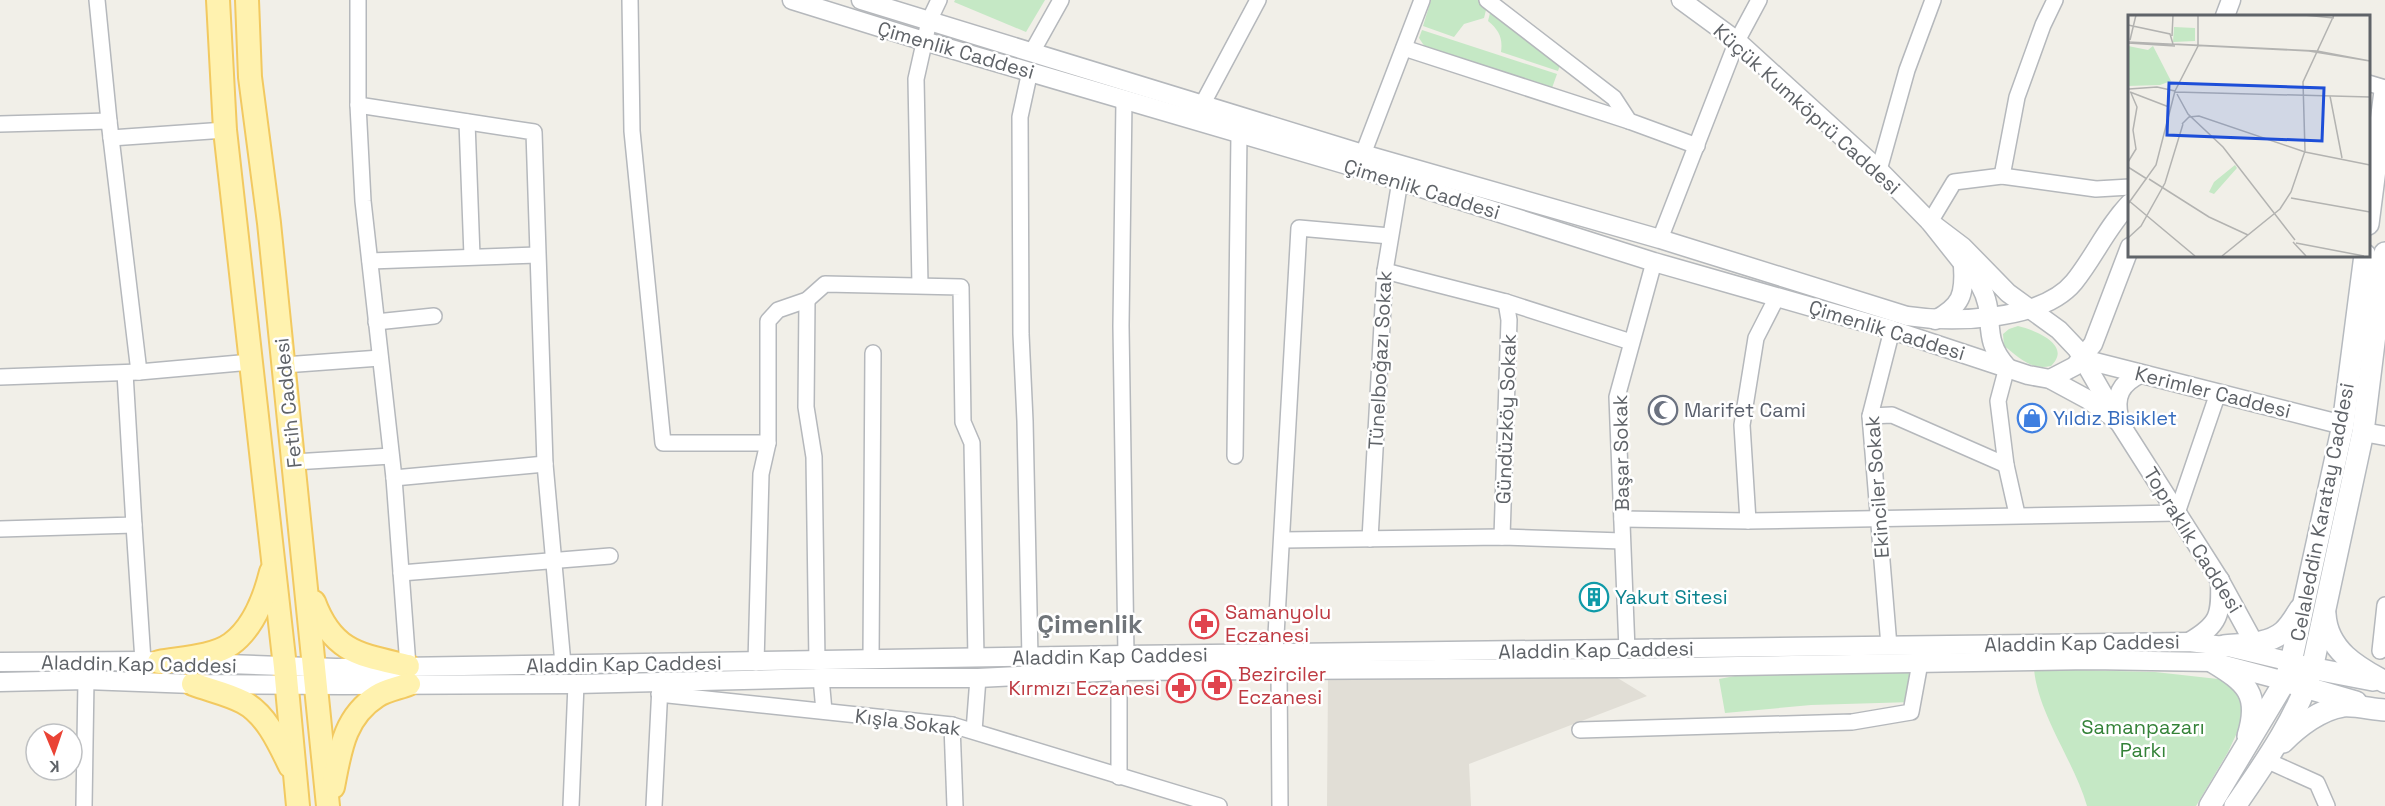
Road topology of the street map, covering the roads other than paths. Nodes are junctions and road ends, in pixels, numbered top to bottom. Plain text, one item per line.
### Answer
1 (97, 0) edge
2 (218, 0) edge
3 (247, 0) edge
4 (358, 0) edge
5 (630, 0) edge
6 (792, 0) edge
7 (861, 0) edge
8 (939, 0) edge
9 (1061, 0) edge
10 (1258, 0) edge
11 (1422, 0) edge
12 (1487, 0) edge
13 (1681, 0) edge
14 (1759, 0) edge
15 (1933, 0) edge
16 (2055, 0) edge
17 (2231, 0) edge
18 (2225, 15) edge
19 (929, 21) junction
20 (924, 41) junction
21 (1737, 41) junction
22 (1404, 48) junction
23 (1032, 52) junction
24 (1030, 71) junction
25 (2370, 84) edge
26 (2385, 90) edge
27 (1124, 100) junction
28 (358, 105) junction
29 (1202, 105) junction
30 (109, 121) junction
31 (1629, 121) junction
32 (467, 122) junction
33 (0, 124) edge
34 (225, 130) junction
35 (1239, 134) junction
36 (111, 138) junction
37 (1697, 146) junction
38 (1363, 154) junction
39 (1879, 170) junction
40 (2002, 176) junction
41 (1400, 181) junction
42 (2128, 187) edge
43 (2128, 205) edge
44 (2370, 208) edge
45 (1930, 222) junction
46 (1390, 236) junction
47 (1660, 239) junction
48 (2128, 252) edge
49 (2385, 253) edge
50 (537, 255) junction
51 (472, 256) junction
52 (2365, 256) edge
53 (370, 261) junction
54 (1654, 262) junction
55 (1963, 266) junction
56 (1384, 271) junction
57 (920, 285) junction
58 (1777, 297) junction
59 (807, 300) junction
60 (1506, 302) junction
61 (2028, 309) junction
62 (434, 316) dead end
63 (1990, 317) junction
64 (1935, 320) junction
65 (376, 322) junction
66 (1892, 330) junction
67 (1631, 342) junction
68 (873, 353) dead end
69 (380, 358) junction
70 (2083, 359) junction
71 (251, 362) junction
72 (284, 365) junction
73 (2007, 367) junction
74 (132, 373) junction
75 (2140, 374) junction
76 (0, 377) edge
77 (2050, 379) junction
78 (2096, 383) joint
79 (2218, 393) junction
80 (1870, 416) junction
81 (2120, 422) junction
82 (2353, 428) junction
83 (2385, 436) edge
84 (768, 443) junction
85 (391, 456) junction
86 (1234, 456) dead end
87 (294, 462) junction
88 (545, 464) junction
89 (2006, 465) junction
90 (394, 478) junction
91 (2177, 513) junction
92 (2017, 514) junction
93 (1878, 518) junction
94 (1622, 519) junction
95 (1748, 521) junction
96 (134, 525) junction
97 (0, 529) edge
98 (1502, 537) junction
99 (1370, 539) junction
100 (1283, 540) junction
101 (1622, 541) junction
102 (610, 556) dead end
103 (555, 560) junction
104 (273, 564) junction
105 (401, 573) junction
106 (2219, 579) junction
107 (306, 582) junction
108 (2315, 604) junction
109 (2385, 605) edge
110 (2189, 642) junction
111 (1889, 646) junction
112 (1627, 650) junction
113 (2261, 650) junction
114 (2380, 651) dead end
115 (2218, 654) junction
116 (975, 658) junction
117 (1030, 658) junction
118 (871, 660) junction
119 (0, 662) edge
120 (151, 662) junction
121 (1277, 662) junction
122 (756, 663) junction
123 (1123, 663) junction
124 (1920, 663) junction
125 (562, 664) junction
126 (1624, 668) junction
127 (819, 670) junction
128 (2288, 672) junction
129 (408, 675) junction
130 (286, 676) junction
131 (315, 676) junction
132 (978, 678) junction
133 (2309, 679) junction
134 (86, 680) junction
135 (0, 682) edge
136 (2385, 682) edge
137 (194, 684) junction
138 (576, 684) junction
139 (660, 688) junction
140 (2385, 710) edge
141 (824, 711) junction
142 (952, 725) junction
143 (1580, 730) dead end
144 (974, 731) junction
145 (2243, 753) junction
146 (2266, 760) junction
147 (1119, 777) junction
148 (297, 778) junction
149 (84, 806) edge
150 (298, 806) edge
151 (329, 806) edge
152 (571, 806) edge
153 (654, 806) edge
154 (955, 806) edge
155 (1219, 806) edge
156 (1280, 806) edge
157 (2210, 806) edge
158 (2235, 806) edge
159 (2327, 806) edge

1 - 30 street
2 - 34 main road, Fetih Caddesi
3 - 72 main road, Fetih Caddesi
4 - 28 street
5 - 84 street
6 - 20 street, Çimenlik Caddesi
7 - 19 street, Çimenlik Caddesi
8 - 19 street
9 - 23 street
10 - 29 street
11 - 22 street
12 - 31 street
13 - 21 street, Küçük Kumköprü Caddesi
14 - 21 street
15 - 39 street
16 - 40 street
17 - 18 street
19 - 20 street
19 - 23 street, Çimenlik Caddesi
20 - 24 street, Çimenlik Caddesi
20 - 57 street
21 - 37 street
21 - 39 street, Küçük Kumköprü Caddesi
22 - 31 street
22 - 38 street
23 - 29 street, Çimenlik Caddesi
24 - 27 street, Çimenlik Caddesi
24 - 117 street
25 - 26 street
26 - 44 main road
27 - 35 street, Çimenlik Caddesi
27 - 123 street
28 - 32 street
28 - 53 street
29 - 38 street, Çimenlik Caddesi
30 - 33 street
30 - 36 street
31 - 37 street
32 - 50 street
32 - 51 street
34 - 36 street
34 - 71 main road, Fetih Caddesi
35 - 41 street, Çimenlik Caddesi
35 - 86 street
36 - 74 street
37 - 47 street
38 - 47 street, Çimenlik Caddesi
39 - 45 street, Küçük Kumköprü Caddesi
40 - 42 street
40 - 45 street
41 - 46 street, Tünelboğazı Sokak
41 - 54 street, Çimenlik Caddesi
43 - 61 street, Çimenlik Caddesi
45 - 55 street, Küçük Kumköprü Caddesi
45 - 61 street, Küçük Kumköprü Caddesi
46 - 56 street, Tünelboğazı Sokak
46 - 100 street
47 - 64 street, Çimenlik Caddesi
48 - 70 street
49 - 82 main road, Celaleddin Karatay Caddesi
50 - 51 street
50 - 88 street
51 - 53 street
52 - 82 main road, Celaleddin Karatay Caddesi
53 - 65 street
54 - 58 street, Çimenlik Caddesi
54 - 67 street, Başar Sokak
55 - 63 street, Küçük Kumköprü Caddesi
55 - 64 street
56 - 60 street
56 - 99 street, Tünelboğazı Sokak
57 - 59 street
57 - 116 street
58 - 66 street, Çimenlik Caddesi
58 - 95 street
59 - 84 street
59 - 127 street
60 - 67 street
60 - 98 street, Gündüzköy Sokak
61 - 63 street, Çimenlik Caddesi
61 - 70 street, Küçük Kumköprü Caddesi
62 - 65 street
63 - 64 street, Çimenlik Caddesi
63 - 73 street, Küçük Kumköprü Caddesi
65 - 69 street
66 - 73 street, Çimenlik Caddesi
66 - 80 street, Ekinciler Sokak
67 - 94 street, Başar Sokak
68 - 118 street
69 - 72 street
69 - 85 street
70 - 75 street, Kerimler Caddesi
70 - 77 street
70 - 78 street, Küçük Kumköprü Caddesi
71 - 74 street
71 - 104 main road, Fetih Caddesi
72 - 87 main road, Fetih Caddesi
73 - 77 street, Çimenlik Caddesi
73 - 89 street
74 - 76 street
74 - 96 street
75 - 79 street, Kerimler Caddesi
75 - 81 street
77 - 81 street, Topraklık Caddesi
78 - 81 street, Topraklık Caddesi
79 - 82 street, Kerimler Caddesi
79 - 91 street
80 - 89 street
80 - 93 street, Ekinciler Sokak
81 - 91 street, Topraklık Caddesi
82 - 83 street, Kerimler Caddesi
82 - 108 main road, Celaleddin Karatay Caddesi
84 - 122 street
85 - 87 street
85 - 90 street
87 - 107 main road, Fetih Caddesi
88 - 90 street
88 - 103 street
89 - 92 street
90 - 105 street
91 - 92 street
91 - 106 street, Topraklık Caddesi
92 - 93 street
93 - 95 street
93 - 111 street, Ekinciler Sokak
94 - 95 street
94 - 101 street, Başar Sokak
96 - 97 street
96 - 120 street
98 - 99 street
98 - 101 street
99 - 100 street
100 - 121 street
101 - 112 street, Başar Sokak
102 - 103 street
103 - 105 street
103 - 125 street
104 - 120 main road
104 - 130 main road, Fetih Caddesi
105 - 129 street
106 - 110 street
106 - 113 street, Topraklık Caddesi
107 - 129 main road
107 - 131 main road, Fetih Caddesi
108 - 113 main road
108 - 128 main road, Celaleddin Karatay Caddesi
108 - 133 main road, Celaleddin Karatay Caddesi
108 - 136 main road
109 - 114 street
110 - 111 street, Aladdin Kap Caddesi
110 - 115 street, Aladdin Kap Caddesi
111 - 112 street, Aladdin Kap Caddesi
112 - 121 street, Aladdin Kap Caddesi
112 - 126 street
113 - 115 main road
113 - 128 street
115 - 124 street, Aladdin Kap Caddesi
115 - 128 street, Aladdin Kap Caddesi
115 - 145 main road
116 - 117 street, Aladdin Kap Caddesi
116 - 118 street, Aladdin Kap Caddesi
117 - 123 street, Aladdin Kap Caddesi
118 - 127 street, Aladdin Kap Caddesi
119 - 120 street, Aladdin Kap Caddesi
120 - 130 street, Aladdin Kap Caddesi
121 - 123 street, Aladdin Kap Caddesi
121 - 126 street, Aladdin Kap Caddesi
121 - 156 street
122 - 125 street, Aladdin Kap Caddesi
122 - 127 street, Aladdin Kap Caddesi
123 - 132 street, Aladdin Kap Caddesi
123 - 147 street
124 - 126 street, Aladdin Kap Caddesi
124 - 143 street
125 - 129 street, Aladdin Kap Caddesi
127 - 132 street, Aladdin Kap Caddesi
127 - 139 street, Aladdin Kap Caddesi
127 - 141 street
128 - 133 main road
128 - 145 main road, Celaleddin Karatay Caddesi
129 - 131 street, Aladdin Kap Caddesi
129 - 138 street, Aladdin Kap Caddesi
129 - 151 main road
130 - 131 street, Aladdin Kap Caddesi
130 - 137 street, Aladdin Kap Caddesi
130 - 148 main road, Fetih Caddesi
131 - 151 main road, Fetih Caddesi
132 - 144 street
133 - 136 main road
133 - 140 main road
133 - 146 main road, Celaleddin Karatay Caddesi
134 - 135 street, Aladdin Kap Caddesi
134 - 137 street, Aladdin Kap Caddesi
134 - 149 street
137 - 148 main road
138 - 139 street, Aladdin Kap Caddesi
138 - 152 street
139 - 141 street, Kışla Sokak
139 - 153 street
140 - 146 main road
141 - 142 street, Kışla Sokak
142 - 144 street, Kışla Sokak
142 - 154 street
144 - 147 street, Kışla Sokak
145 - 157 main road, Celaleddin Karatay Caddesi
146 - 158 main road, Celaleddin Karatay Caddesi
146 - 159 street
147 - 155 street, Kışla Sokak
148 - 150 main road, Fetih Caddesi

